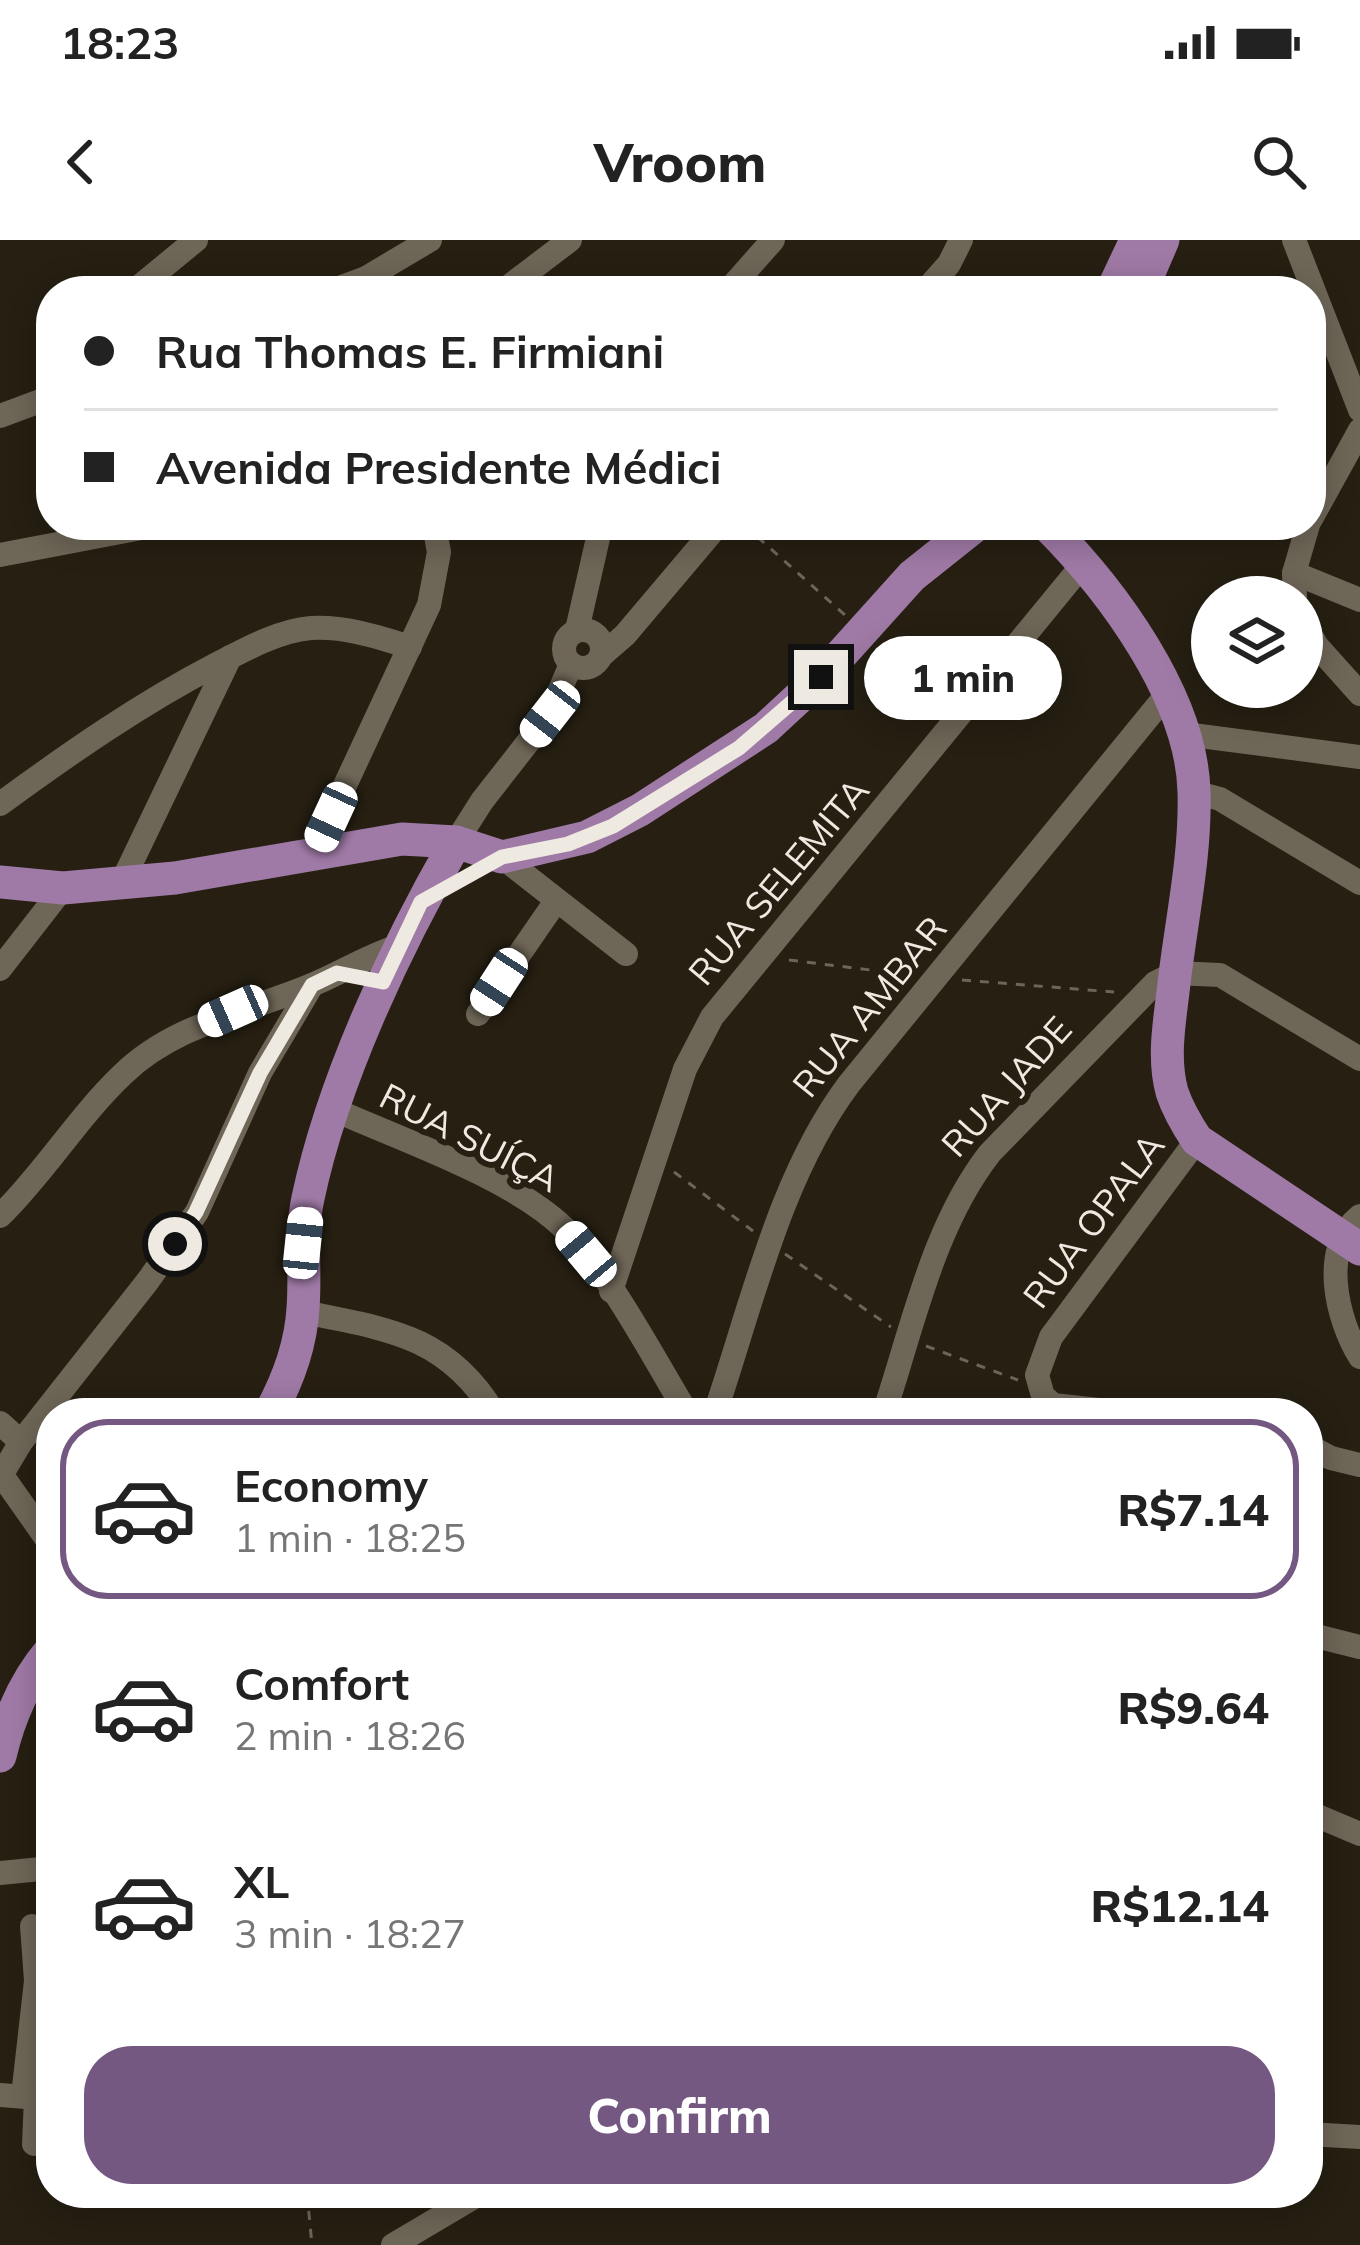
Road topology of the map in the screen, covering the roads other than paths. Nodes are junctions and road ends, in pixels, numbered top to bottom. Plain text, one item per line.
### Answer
1 (196, 240) edge
2 (430, 240) edge
3 (569, 240) edge
4 (773, 240) edge
5 (961, 240) edge
6 (1136, 240) edge
7 (1162, 240) edge
8 (1294, 240) edge
9 (946, 252) edge
10 (152, 276) edge
11 (369, 276) edge
12 (522, 276) edge
13 (741, 276) edge
14 (1119, 276) edge
15 (1147, 276) edge
16 (1308, 276) edge
17 (1326, 322) edge
18 (36, 403) edge
19 (1360, 410) edge
20 (0, 416) edge
21 (1360, 430) edge
22 (1326, 493) edge
23 (78, 540) edge
24 (437, 540) edge
25 (599, 540) edge
26 (705, 540) edge
27 (931, 540) edge
28 (957, 540) edge
29 (1062, 540) edge
30 (1306, 540) edge
31 (0, 555) edge
32 (1084, 563) junction
33 (1297, 576) edge
34 (1323, 591) edge
35 (1360, 600) edge
36 (410, 647) junction
37 (587, 650) junction
38 (1323, 653) edge
39 (230, 657) junction
40 (1168, 693) junction
41 (1360, 694) edge
42 (1185, 734) junction
43 (1360, 757) edge
44 (1195, 792) junction
45 (0, 804) edge
46 (456, 842) junction
47 (313, 854) junction
48 (502, 857) junction
49 (0, 882) edge
50 (122, 883) junction
51 (1360, 884) edge
52 (63, 888) junction
53 (556, 901) junction
54 (421, 902) junction
55 (399, 946) junction
56 (626, 955) dead end
57 (0, 968) edge
58 (337, 973) junction
59 (1175, 974) junction
60 (383, 982) junction
61 (312, 985) junction
62 (478, 1014) dead end
63 (1360, 1059) edge
64 (335, 1110) junction
65 (1197, 1141) junction
66 (0, 1216) edge
67 (1354, 1234) edge
68 (611, 1291) junction
69 (304, 1312) junction
70 (1360, 1357) edge
71 (56, 1398) edge
72 (277, 1398) edge
73 (485, 1398) edge
74 (678, 1398) edge
75 (720, 1398) edge
76 (889, 1398) edge
77 (1045, 1398) edge
78 (0, 1423) edge
79 (36, 1423) edge
80 (21, 1442) junction
81 (1323, 1459) edge
82 (1360, 1465) edge
83 (1, 1476) edge
84 (36, 1524) edge
85 (1323, 1638) edge
86 (1360, 1647) edge
87 (36, 1672) edge
88 (2, 1737) edge
89 (1323, 1818) edge
90 (1360, 1834) edge
91 (36, 1869) edge
92 (0, 1873) edge
93 (32, 1926) dead end
94 (28, 2097) edge
95 (1323, 2135) edge
96 (1360, 2137) edge
97 (34, 2144) dead end
98 (456, 2208) edge
99 (393, 2245) edge

1 - 10 street
2 - 11 street
3 - 12 street
4 - 13 street
5 - 9 street
6 - 14 main road
7 - 15 main road
8 - 16 street
17 - 19 street
18 - 20 street
21 - 22 street
23 - 31 street
24 - 36 street
25 - 37 street
26 - 37 street
27 - 46 main road
28 - 48 main road
29 - 32 main road
30 - 33 street
32 - 40 main road
32 - 68 street, RUA SELEMITA
34 - 35 street
36 - 39 street
36 - 47 street
37 - 46 street
38 - 41 street
39 - 45 street
39 - 50 street
40 - 42 main road
40 - 75 street, RUA AMBAR
42 - 43 street
42 - 44 main road
44 - 51 street
44 - 59 main road
46 - 47 main road
46 - 48 main road
46 - 54 main road
47 - 50 main road
48 - 53 street
48 - 54 main road
49 - 52 main road
50 - 52 main road
52 - 57 street
53 - 56 street
53 - 62 street
54 - 55 main road
55 - 58 street
55 - 60 main road
58 - 60 street
58 - 61 street
59 - 63 street
59 - 65 main road
59 - 76 street, RUA JADE
60 - 64 main road
61 - 66 street
61 - 71 street
64 - 68 street, RUA SUÍÇA
64 - 69 main road
65 - 67 main road
65 - 77 street, RUA OPALA
67 - 70 street
68 - 74 street, RUA SUÍÇA
69 - 72 main road
69 - 73 street
78 - 80 street
79 - 80 street
80 - 83 street
81 - 82 street
83 - 84 street
85 - 86 street
87 - 88 main road
89 - 90 street
91 - 92 street
93 - 94 street
94 - 97 street
95 - 96 street
98 - 99 street

